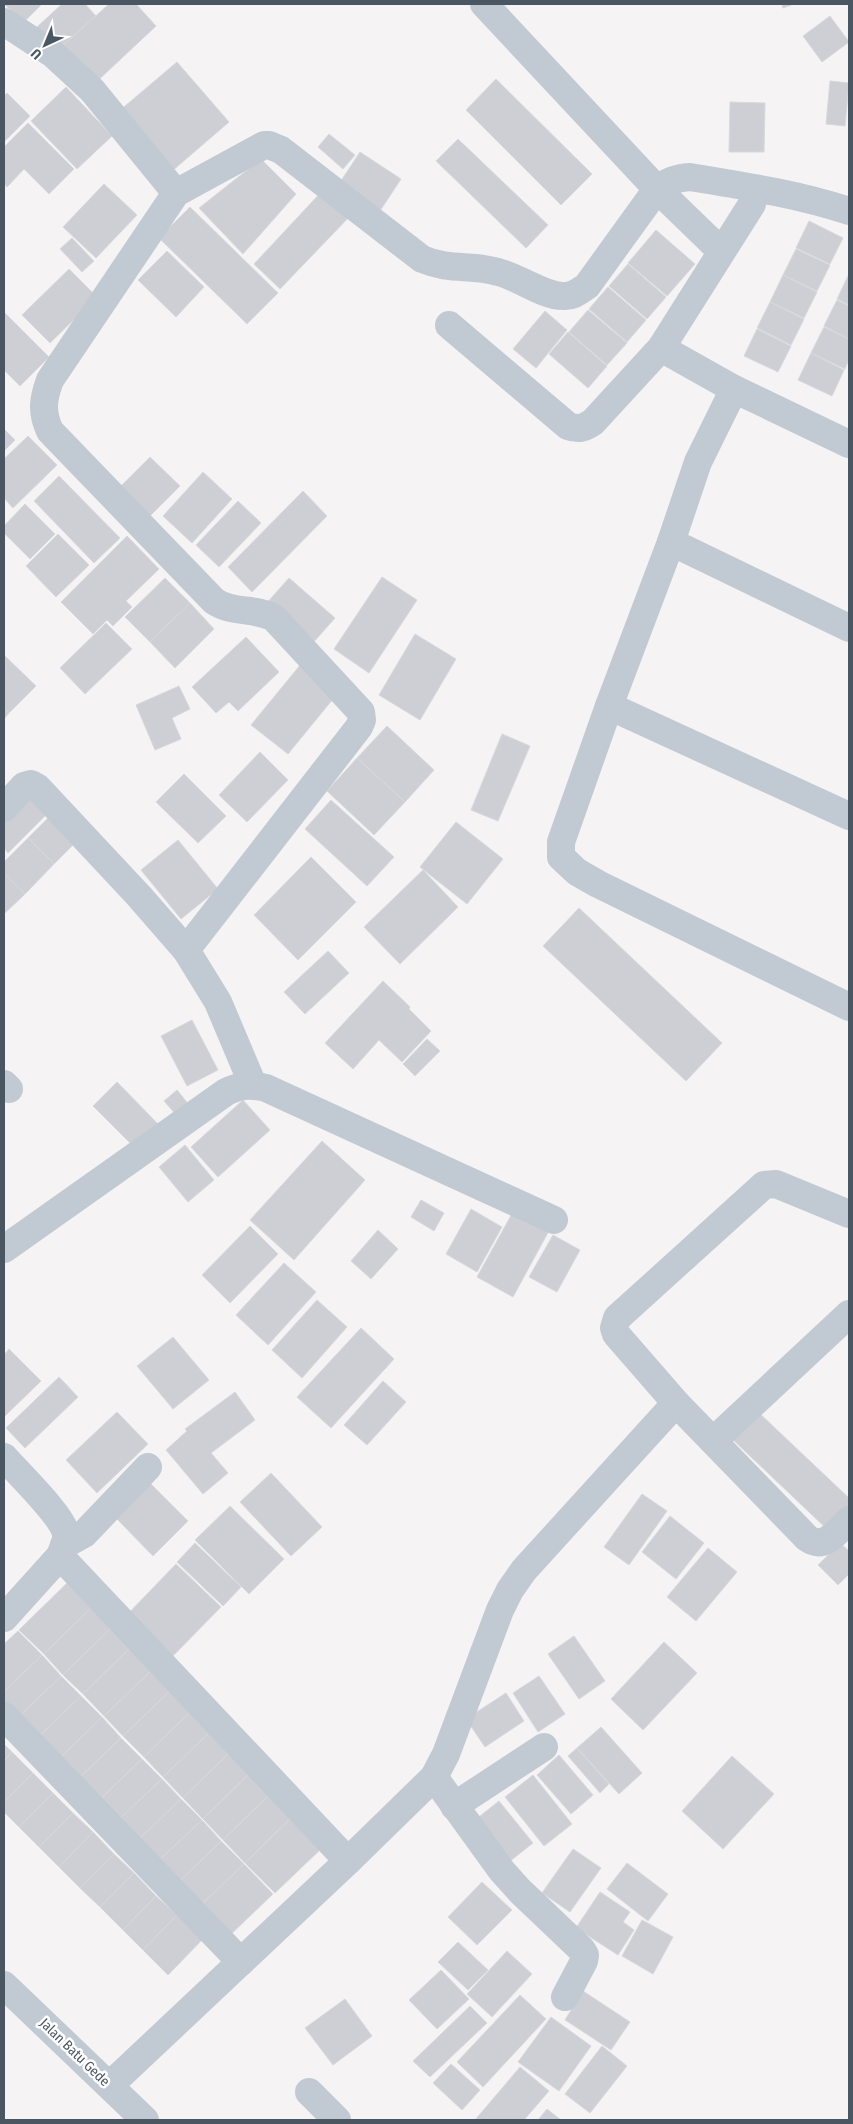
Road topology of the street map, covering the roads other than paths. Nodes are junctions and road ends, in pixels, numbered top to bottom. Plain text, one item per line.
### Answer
1 (484, 4) edge
2 (4, 22) edge
3 (657, 189) junction
4 (176, 193) junction
5 (752, 204) dead end
6 (849, 211) edge
7 (721, 251) junction
8 (449, 325) dead end
9 (661, 348) junction
10 (734, 390) junction
11 (847, 439) edge
12 (671, 542) junction
13 (849, 628) edge
14 (609, 706) junction
15 (4, 808) edge
16 (849, 816) edge
17 (186, 950) junction
18 (849, 1007) edge
19 (253, 1084) junction
20 (849, 1214) edge
21 (554, 1220) dead end
22 (4, 1249) edge
23 (849, 1314) edge
24 (676, 1403) junction
25 (713, 1441) junction
26 (4, 1457) edge
27 (148, 1467) dead end
28 (849, 1520) edge
29 (62, 1551) junction
30 (4, 1618) edge
31 (4, 1716) edge
32 (544, 1748) dead end
33 (434, 1777) junction
34 (454, 1806) junction
35 (348, 1861) junction
36 (241, 1962) junction
37 (4, 1984) edge
38 (564, 1997) dead end
39 (110, 2085) junction
40 (309, 2092) dead end
41 (145, 2120) edge
42 (336, 2120) edge

1 - 3 street
2 - 4 street
3 - 4 street
3 - 6 street
3 - 7 street
4 - 17 street
5 - 7 street
7 - 9 street
8 - 9 street
9 - 10 street
10 - 11 street
10 - 12 street
12 - 13 street
12 - 14 street
14 - 16 street
14 - 18 street
15 - 17 street
17 - 19 street
19 - 21 street
19 - 22 street
20 - 24 street
23 - 25 street
24 - 25 street
24 - 33 street
25 - 28 street
26 - 29 street
27 - 29 street
29 - 30 street
29 - 35 street
31 - 36 street
32 - 34 street
33 - 34 street
33 - 35 street
34 - 38 street
35 - 36 street
36 - 39 street
37 - 39 street, Jalan Batu Gede
39 - 41 street, Jalan Batu Gede
40 - 42 street

